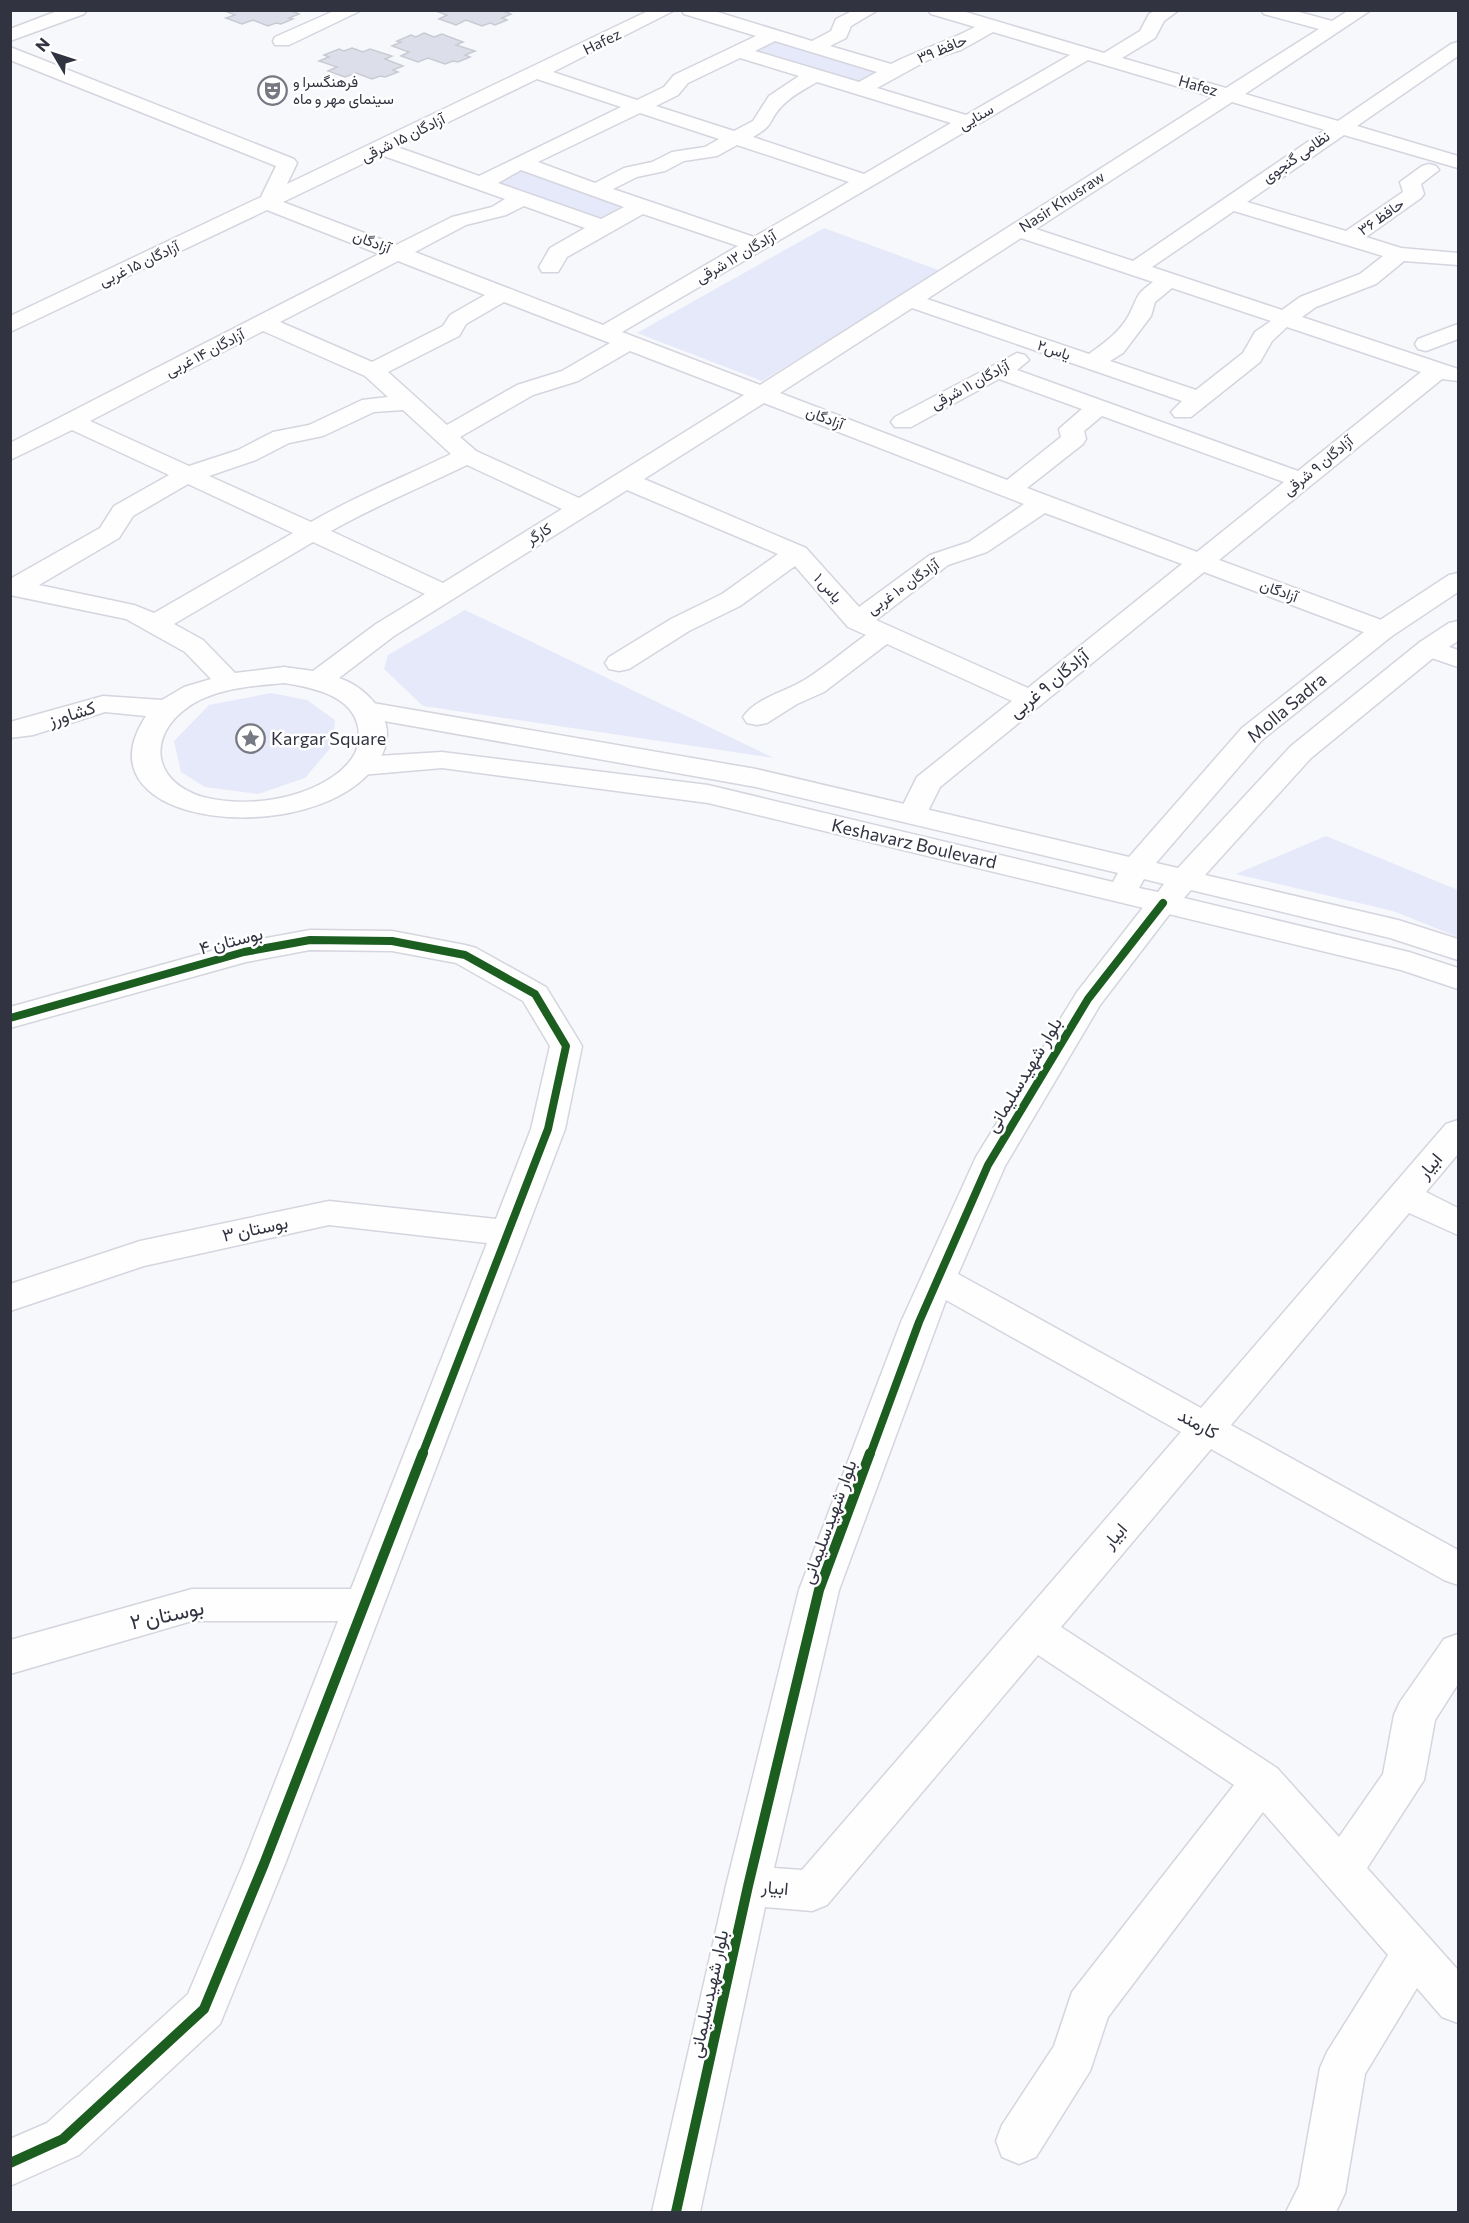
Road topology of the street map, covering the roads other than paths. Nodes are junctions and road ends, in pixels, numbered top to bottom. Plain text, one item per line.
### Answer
1 (78, 10) edge
2 (353, 10) edge
3 (666, 10) edge
4 (690, 10) edge
5 (869, 10) edge
6 (937, 10) edge
7 (1170, 10) edge
8 (1270, 10) edge
9 (1362, 10) edge
10 (1001, 20) junction
11 (1335, 28) junction
12 (773, 35) junction
13 (10, 36) edge
14 (282, 40) dead end
15 (815, 47) junction
16 (1458, 48) edge
17 (740, 52) junction
18 (10, 53) edge
19 (1085, 54) junction
20 (1107, 60) junction
21 (1427, 69) junction
22 (893, 71) junction
23 (537, 73) junction
24 (816, 75) junction
25 (1448, 75) dead end
26 (861, 89) junction
27 (1229, 95) junction
28 (637, 107) junction
29 (968, 122) junction
30 (1339, 128) junction
31 (735, 139) junction
32 (382, 148) junction
33 (1458, 162) edge
34 (520, 163) junction
35 (1429, 170) dead end
36 (866, 181) junction
37 (481, 183) junction
38 (596, 190) junction
39 (523, 198) junction
40 (268, 203) junction
41 (1230, 203) junction
42 (641, 206) junction
43 (602, 227) junction
44 (1019, 230) junction
45 (1349, 239) junction
46 (755, 245) junction
47 (399, 252) junction
48 (1399, 254) junction
49 (1458, 260) edge
50 (550, 267) dead end
51 (1135, 269) junction
52 (1169, 280) junction
53 (504, 293) junction
54 (909, 300) junction
55 (263, 323) junction
56 (1280, 323) junction
57 (10, 325) edge
58 (1458, 331) edge
59 (605, 333) junction
60 (629, 342) junction
61 (1035, 343) junction
62 (1426, 344) dead end
63 (1098, 358) dead end
64 (999, 370) junction
65 (373, 372) junction
66 (1448, 373) edge
67 (763, 394) junction
68 (1199, 399) junction
69 (407, 403) junction
70 (1099, 407) junction
71 (71, 422) junction
72 (903, 422) dead end
73 (1161, 430) junction
74 (445, 436) junction
75 (10, 453) edge
76 (467, 456) junction
77 (187, 475) junction
78 (625, 480) junction
79 (1300, 480) junction
80 (1010, 490) junction
81 (1043, 503) junction
82 (580, 508) junction
83 (311, 532) junction
84 (797, 554) junction
85 (1199, 562) junction
86 (1458, 581) edge
87 (13, 588) edge
88 (444, 593) junction
89 (857, 621) junction
90 (155, 624) junction
91 (1458, 629) edge
92 (1383, 630) junction
93 (885, 633) junction
94 (1429, 648) junction
95 (1458, 659) edge
96 (620, 663) dead end
97 (228, 681) junction
98 (319, 681) junction
99 (1030, 699) junction
100 (170, 709) junction
101 (367, 710) junction
102 (757, 717) dead end
103 (10, 729) edge
104 (361, 766) junction
105 (913, 815) junction
106 (1137, 867) junction
107 (1174, 891) junction
108 (1121, 893) junction
109 (1458, 950) edge
110 (1458, 979) edge
111 (10, 1018) edge
112 (1458, 1132) edge
113 (1404, 1196) junction
114 (1458, 1223) edge
115 (508, 1233) junction
116 (938, 1279) junction
117 (10, 1298) edge
118 (1207, 1429) junction
119 (1457, 1565) edge
120 (364, 1605) junction
121 (1034, 1631) junction
122 (1458, 1651) edge
123 (10, 1657) edge
124 (1262, 1782) junction
125 (1341, 1870) junction
126 (748, 1886) junction
127 (1414, 1952) junction
128 (1458, 2002) edge
129 (1019, 2141) dead end
130 (10, 2163) edge
131 (676, 2212) edge
132 (1310, 2212) edge

1 - 13 street
2 - 14 street
3 - 23 street, Hafez
4 - 12 street
5 - 15 street
6 - 10 street, Hafez
7 - 20 street
8 - 11 street
9 - 11 street, Nasir Khusraw
10 - 19 street, Hafez
10 - 22 street, حافظ ۳۹
11 - 27 street, Nasir Khusraw
12 - 15 street
12 - 17 street
15 - 22 street
16 - 21 street, نظامی گنجوی
17 - 24 street
17 - 28 street
18 - 40 street
19 - 20 street, Hafez
19 - 29 street, سنایی
20 - 27 street, Hafez
21 - 25 street
21 - 30 street, نظامی گنجوی
22 - 26 street, حافظ ۳۹
23 - 28 street
23 - 32 street, آزادگان ۱۵ شرقی
24 - 26 street
24 - 31 street
26 - 29 street
27 - 30 street, Hafez
27 - 44 street, Nasir Khusraw
28 - 31 street
28 - 34 street
29 - 36 street, سنایی
30 - 33 street, Hafez
30 - 41 street, نظامی گنجوی
31 - 36 street
31 - 38 street
32 - 37 street
32 - 40 street, آزادگان ۱۵ شرقی
34 - 37 street
34 - 38 street
35 - 45 street, حافظ ۳۶
36 - 46 street, آزادگان ۱۲ شرقی
37 - 39 street
38 - 42 street
39 - 43 street
39 - 47 street, آزادگان ۱۴ غربی
40 - 47 street, آزادگان
40 - 57 street, آزادگان ۱۵ غربی
41 - 45 street
41 - 51 street, نظامی گنجوی
42 - 43 street
42 - 46 street
43 - 50 street
44 - 51 street
44 - 54 street, Nasir Khusraw
45 - 48 street
46 - 59 street, آزادگان ۱۲ شرقی
47 - 53 street, آزادگان
47 - 55 street, آزادگان ۱۴ غربی
48 - 49 street
48 - 56 street
51 - 52 street
52 - 56 street
52 - 63 street
53 - 59 street, آزادگان
53 - 65 street
54 - 61 street, یاس۲
54 - 67 street, Nasir Khusraw
55 - 65 street
55 - 71 street, آزادگان ۱۴ غربی
56 - 66 street
56 - 68 street
58 - 62 street
59 - 60 street, آزادگان
60 - 67 street, آزادگان
60 - 74 street
61 - 64 street, آزادگان ۱۱ شرقی
61 - 68 street, یاس۲
64 - 70 street
64 - 72 street, آزادگان ۱۱ شرقی
65 - 69 street
66 - 79 street, آزادگان ۹ شرقی
67 - 78 street, کارگر
67 - 80 street, آزادگان
68 - 73 street
69 - 74 street
69 - 77 street
70 - 73 street
70 - 80 street
71 - 75 street, آزادگان ۱۴ غربی
71 - 77 street
73 - 79 street
74 - 76 street
76 - 82 street
76 - 83 street
77 - 83 street
77 - 87 street
78 - 82 street, کارگر
78 - 84 street, یاس ۱
79 - 85 street, آزادگان ۹ شرقی
80 - 81 street, آزادگان
81 - 85 street, آزادگان
81 - 89 street, آزادگان ۱۰ غربی
82 - 88 street, کارگر
83 - 88 street
83 - 90 street
84 - 89 street, یاس ۱
84 - 96 street
85 - 92 street, آزادگان
85 - 99 street, آزادگان ۹ غربی
86 - 92 street, Molla Sadra
87 - 90 street
88 - 98 street, کارگر
89 - 93 street, یاس ۱
90 - 97 street
91 - 94 street
92 - 106 street, Molla Sadra
93 - 99 street, یاس ۱
93 - 102 street
94 - 95 street
94 - 107 street
97 - 98 street
97 - 100 street
98 - 101 street
99 - 105 street, آزادگان ۹ غربی
100 - 103 street, کشاورز
100 - 104 street
101 - 104 street
101 - 105 street, Keshavarz Boulevard
104 - 108 street, Keshavarz Boulevard
105 - 106 street, Keshavarz Boulevard
106 - 107 street, Keshavarz Boulevard
106 - 108 street, Molla Sadra
107 - 108 street, Keshavarz Boulevard
107 - 109 street, Keshavarz Boulevard
107 - 110 street, Keshavarz Boulevard
107 - 116 street, بلوار شهیدسلیمانی
111 - 115 street, بوستان ۴
112 - 113 street, ابیار
113 - 114 street
113 - 118 street, ابیار
115 - 117 street, بوستان ۳
115 - 120 street, بوستان ۴
116 - 118 street, کارمند
116 - 126 street, بلوار شهیدسلیمانی
118 - 119 street, کارمند
118 - 121 street, ابیار
120 - 123 street, بوستان ۲
120 - 130 street, بوستان ۴
121 - 124 street
121 - 126 street, ابیار
122 - 125 street
124 - 125 street
124 - 129 street
125 - 127 street
126 - 131 street, بلوار شهیدسلیمانی
127 - 128 street
127 - 132 street

